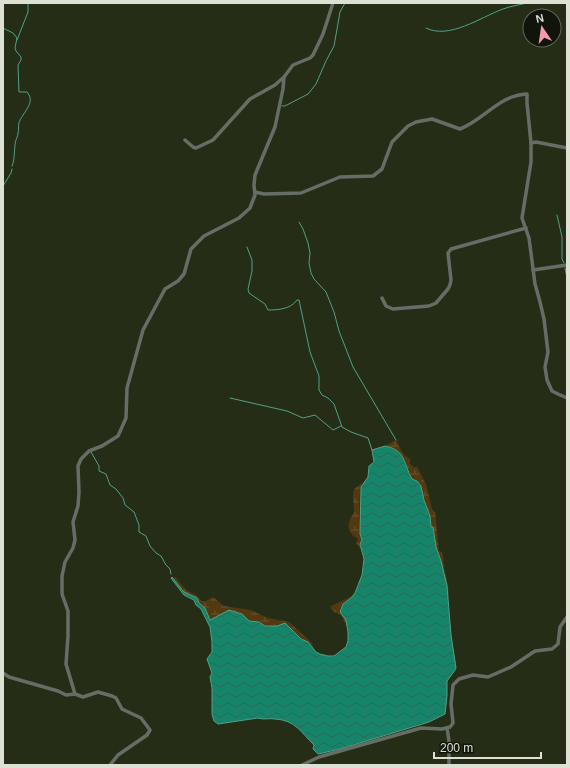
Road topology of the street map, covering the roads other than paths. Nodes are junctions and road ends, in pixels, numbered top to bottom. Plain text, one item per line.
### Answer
1 (333, 3) edge
2 (284, 76) junction
3 (185, 140) dead end
4 (531, 143) junction
5 (567, 148) edge
6 (255, 192) junction
7 (526, 228) junction
8 (567, 265) edge
9 (532, 270) junction
10 (382, 298) dead end
11 (567, 398) edge
12 (567, 617) edge
13 (3, 673) edge
14 (74, 694) junction
15 (446, 728) junction
16 (110, 765) edge
17 (302, 765) edge
18 (449, 765) edge

1 - 2 street
2 - 3 street
2 - 6 street
4 - 5 street
4 - 6 street
4 - 7 street
6 - 14 street
7 - 9 street
7 - 10 street
8 - 9 street
9 - 11 street
12 - 15 street
13 - 14 street
14 - 16 street
15 - 17 street
15 - 18 street

